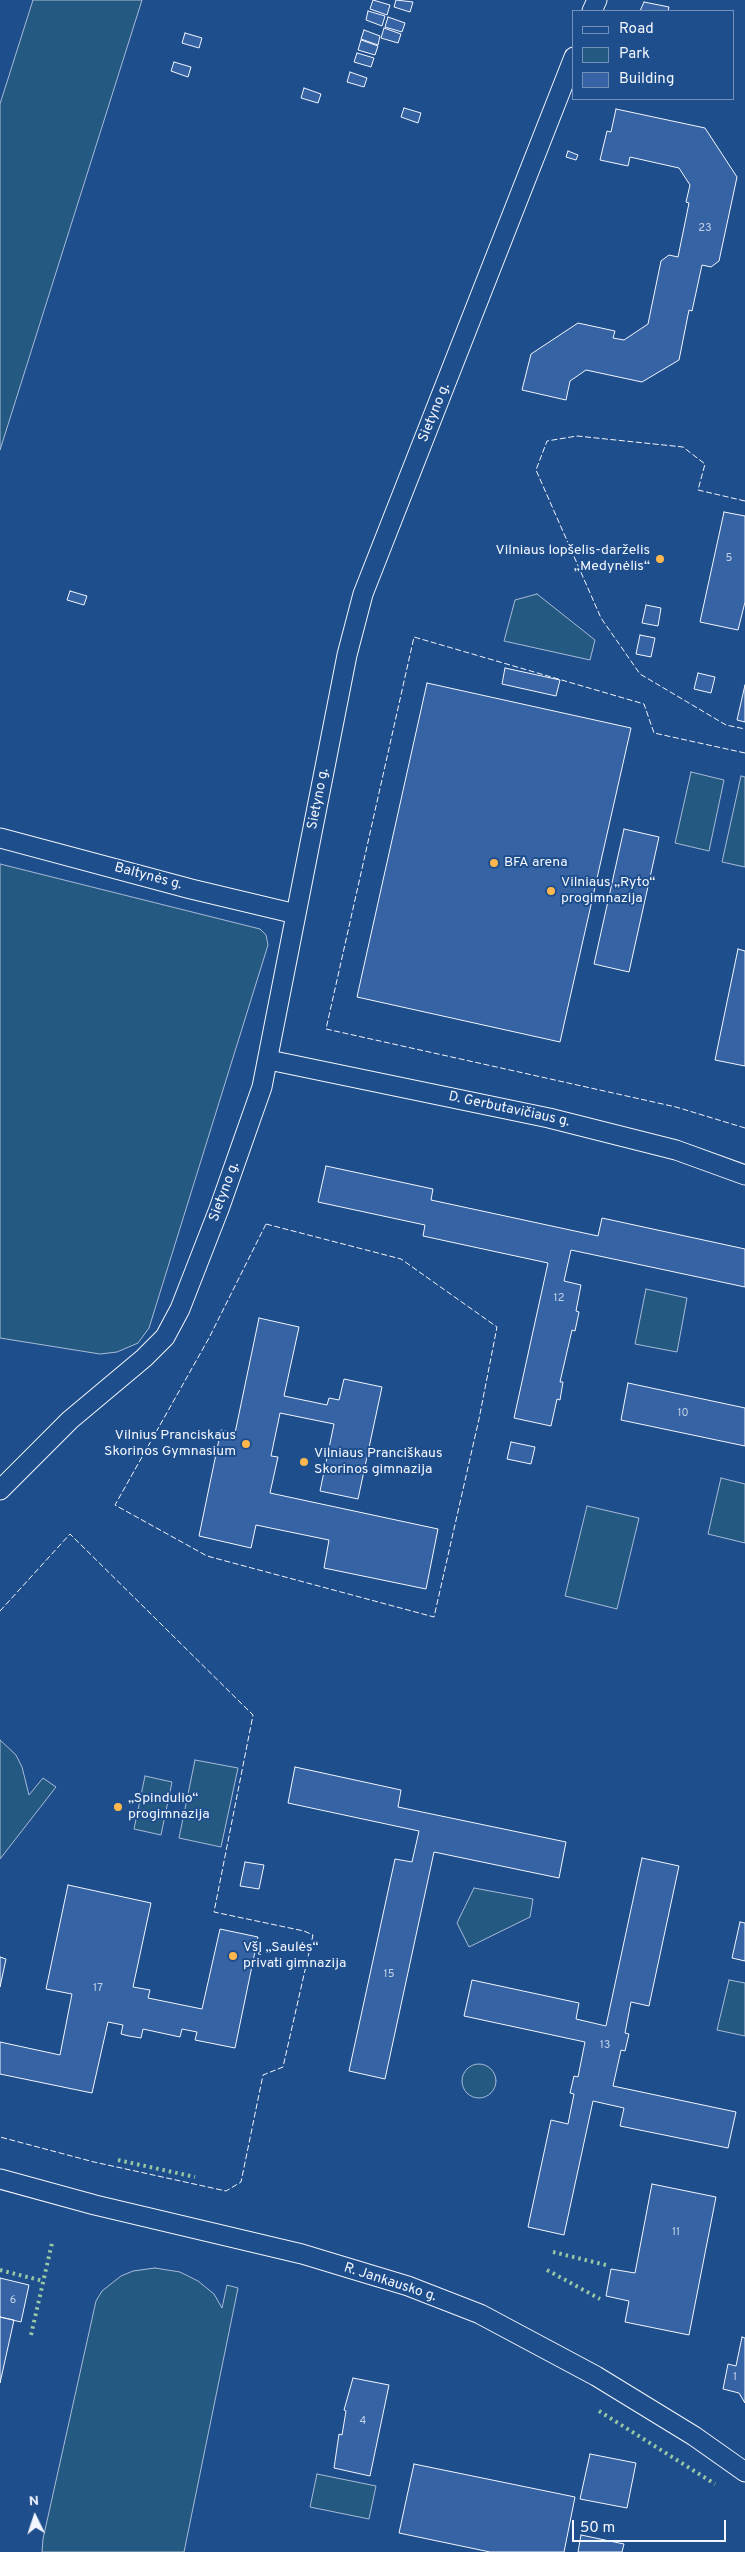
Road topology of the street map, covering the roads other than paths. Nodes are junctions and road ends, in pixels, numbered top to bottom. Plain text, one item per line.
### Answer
1 (572, 62) edge
2 (0, 838) edge
3 (296, 914) junction
4 (269, 1060) junction
5 (745, 1175) edge
6 (0, 1490) edge
7 (0, 2179) edge
8 (745, 2472) edge

1 - 3 street, Sietyno g.
2 - 3 street, Baltynės g.
3 - 4 street, Sietyno g.
4 - 5 street, D. Gerbutavičiaus g.
4 - 6 street, Sietyno g.
7 - 8 street, R. Jankausko g.

